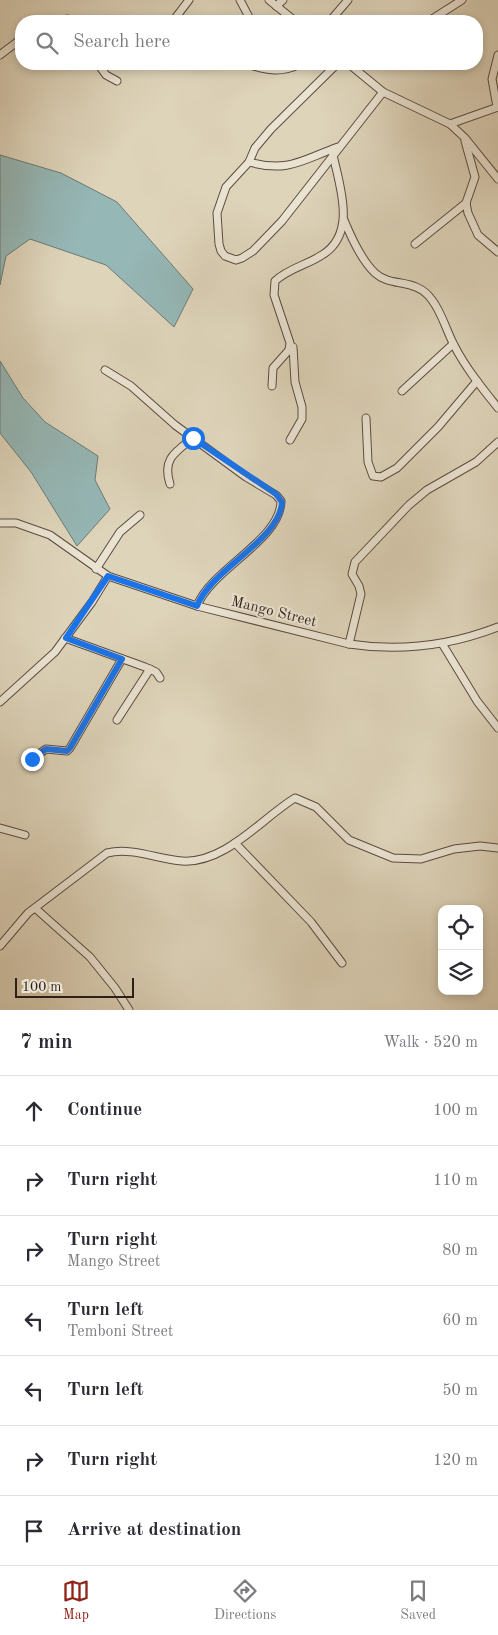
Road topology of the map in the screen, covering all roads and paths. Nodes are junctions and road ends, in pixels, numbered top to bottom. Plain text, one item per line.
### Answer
1 (189, 0) edge
2 (240, 0) edge
3 (269, 0) edge
4 (283, 0) edge
5 (348, 0) edge
6 (462, 0) edge
7 (276, 6) junction
8 (178, 15) edge
9 (248, 15) edge
10 (287, 15) edge
11 (335, 15) edge
12 (438, 15) edge
13 (15, 43) edge
14 (0, 54) edge
15 (498, 55) edge
16 (102, 70) edge
17 (331, 70) edge
18 (356, 70) edge
19 (118, 81) dead end
20 (383, 92) junction
21 (497, 107) edge
22 (450, 124) junction
23 (465, 138) junction
24 (338, 147) junction
25 (333, 155) junction
26 (249, 162) junction
27 (498, 179) edge
28 (466, 203) junction
29 (343, 218) junction
30 (415, 244) dead end
31 (498, 252) edge
32 (453, 344) junction
33 (294, 347) dead end
34 (105, 370) dead end
35 (477, 382) junction
36 (272, 386) dead end
37 (402, 391) dead end
38 (498, 408) edge
39 (366, 418) dead end
40 (193, 438) junction
41 (290, 440) dead end
42 (498, 442) edge
43 (170, 484) dead end
44 (140, 515) dead end
45 (0, 523) edge
46 (96, 569) junction
47 (108, 576) junction
48 (197, 606) junction
49 (498, 627) edge
50 (66, 638) junction
51 (349, 644) junction
52 (443, 644) junction
53 (122, 659) junction
54 (150, 669) junction
55 (160, 678) dead end
56 (0, 702) edge
57 (118, 720) dead end
58 (498, 728) edge
59 (32, 759) dead end
60 (0, 828) edge
61 (25, 835) dead end
62 (235, 843) junction
63 (498, 848) edge
64 (35, 908) junction
65 (0, 946) edge
66 (342, 963) dead end
67 (130, 1010) edge

1 - 8 street
2 - 9 street
3 - 7 street
4 - 7 street
5 - 11 street
6 - 12 street
7 - 10 street
13 - 14 street
15 - 21 street
16 - 19 street
17 - 26 street
18 - 20 street
20 - 22 street
20 - 24 street
21 - 22 street
22 - 23 street
23 - 27 street
23 - 28 street
24 - 25 street
24 - 26 street
25 - 26 street
25 - 29 street
28 - 30 street
28 - 31 street
29 - 32 street
29 - 36 street
32 - 35 street
32 - 37 street
33 - 41 street
34 - 40 street
35 - 38 street
35 - 39 street
40 - 43 street
40 - 48 street
42 - 51 street
44 - 46 street
45 - 46 street, Mango Street
46 - 47 street, Mango Street
47 - 48 street, Mango Street
47 - 50 street
48 - 51 street, Mango Street
49 - 52 street, Mango Street
50 - 53 street
50 - 56 street
51 - 52 street, Mango Street
52 - 58 street
53 - 54 street
53 - 59 street
54 - 55 street
54 - 57 street
60 - 61 street
62 - 63 street
62 - 64 street
62 - 66 street
64 - 65 street
64 - 67 street

